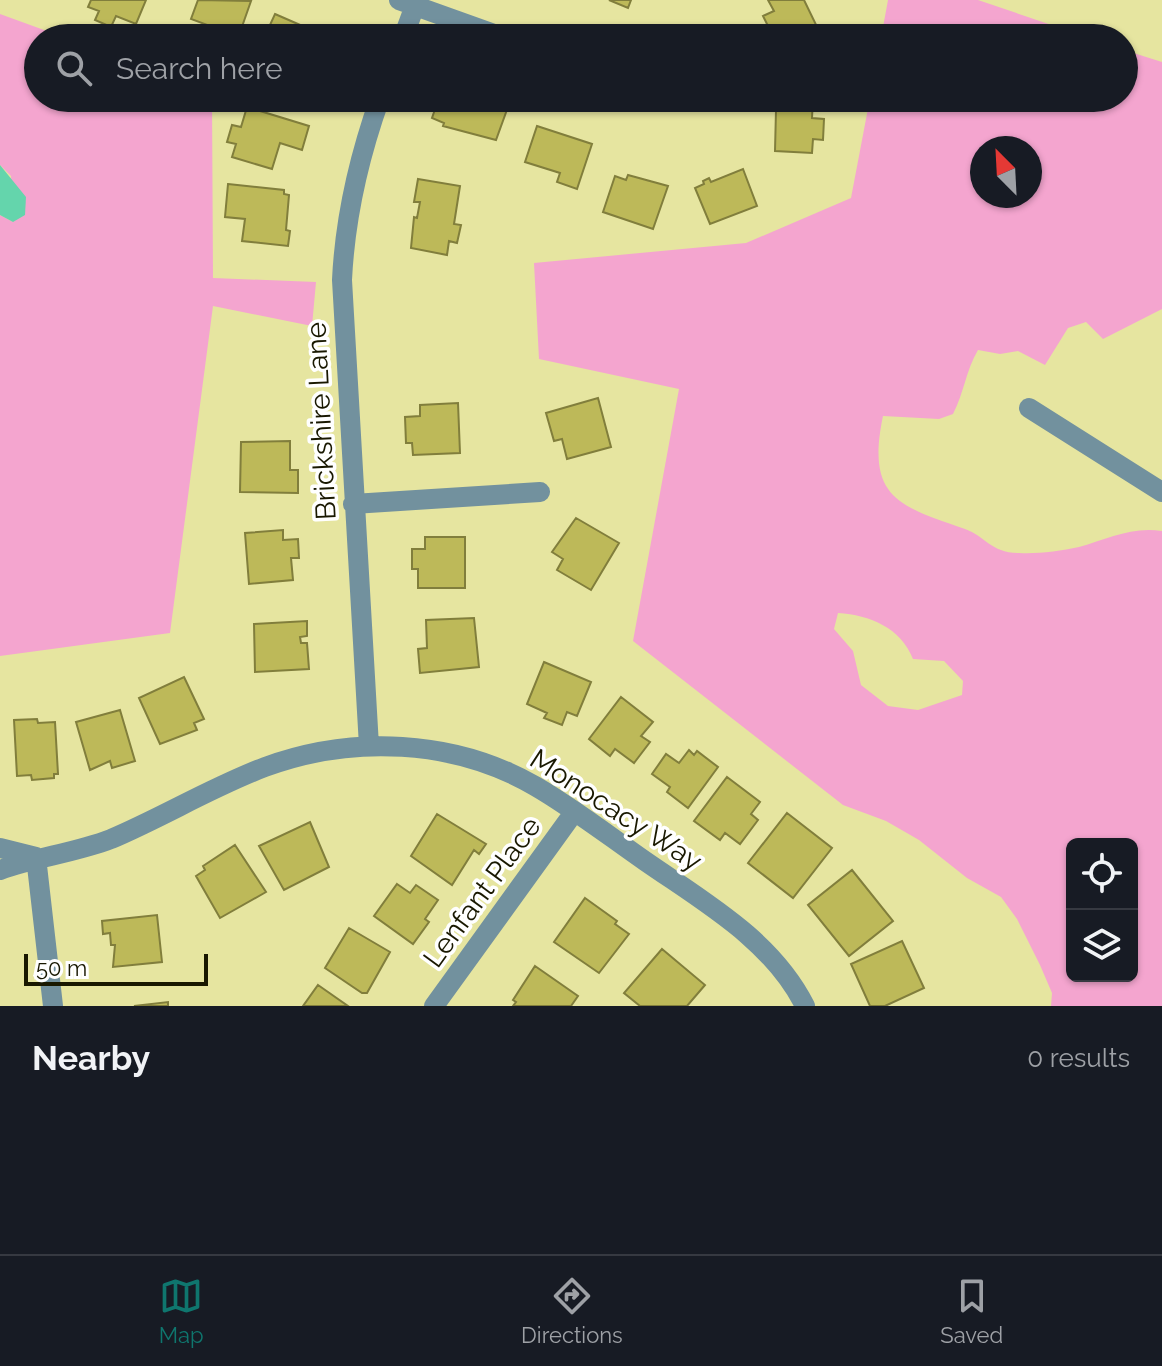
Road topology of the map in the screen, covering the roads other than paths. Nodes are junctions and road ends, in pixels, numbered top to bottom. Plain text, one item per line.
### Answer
1 (410, 2) edge
2 (406, 24) edge
3 (468, 24) edge
4 (375, 112) edge
5 (1029, 408) dead end
6 (540, 492) dead end
7 (1162, 492) edge
8 (353, 504) junction
9 (369, 746) junction
10 (575, 811) junction
11 (0, 848) edge
12 (36, 857) junction
13 (0, 870) edge
14 (53, 1006) edge
15 (434, 1006) edge
16 (805, 1006) edge

1 - 2 street
1 - 3 street
4 - 8 street, Brickshire Lane
5 - 7 street
6 - 8 street
8 - 9 street, Brickshire Lane
9 - 10 street, Monocacy Way
9 - 12 street, Monocacy Way
10 - 15 street, Lenfant Place
10 - 16 street, Monocacy Way
11 - 12 street, Monocacy Way
12 - 13 street, Monocacy Way
12 - 14 street

